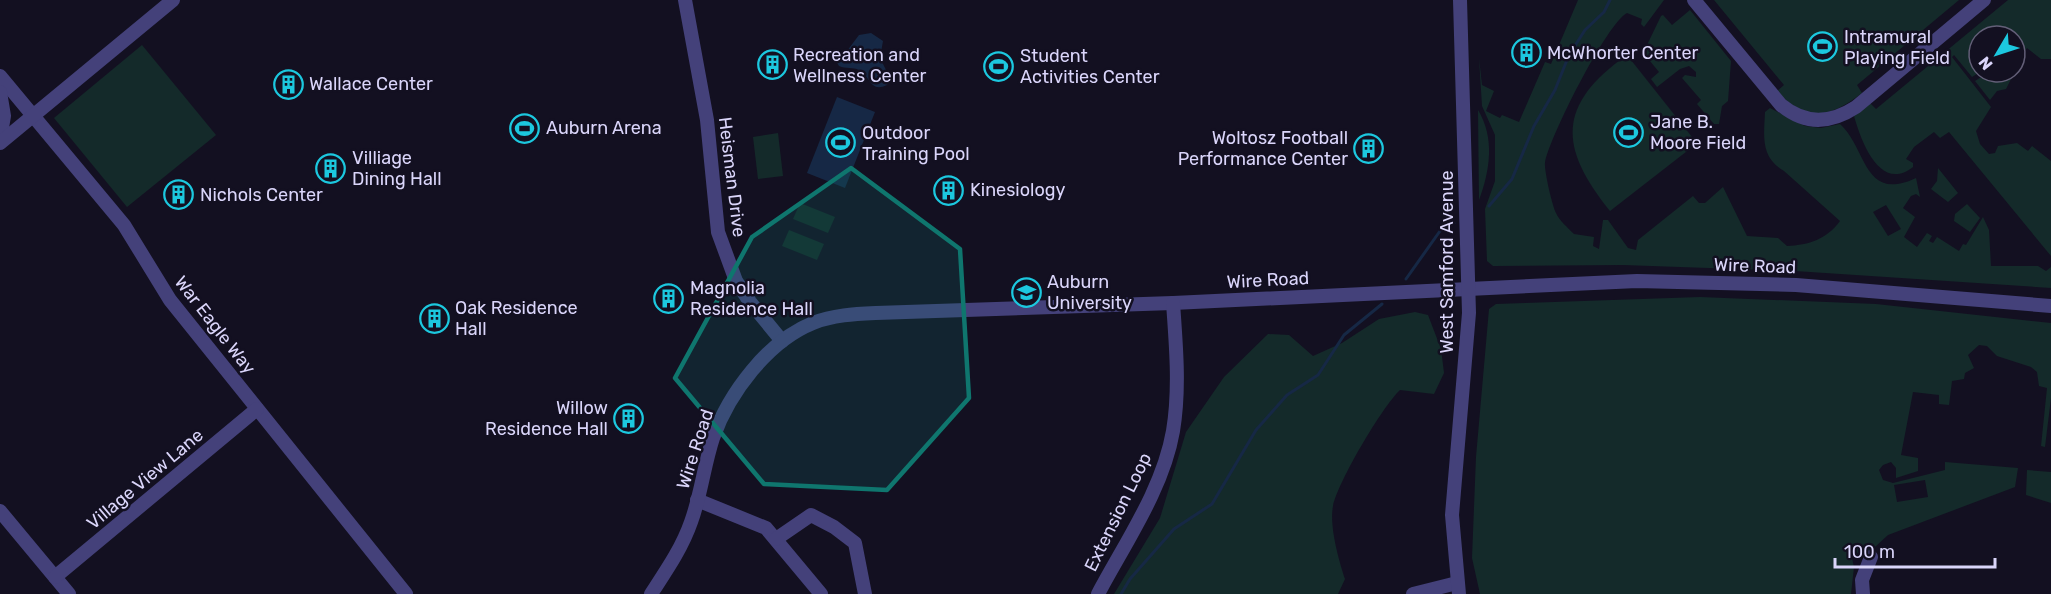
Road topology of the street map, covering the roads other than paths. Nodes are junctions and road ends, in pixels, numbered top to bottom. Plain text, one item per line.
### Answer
1 (173, 0) edge
2 (685, 0) edge
3 (1460, 0) edge
4 (1694, 0) edge
5 (1984, 0) edge
6 (0, 76) edge
7 (0, 92) edge
8 (33, 116) junction
9 (0, 141) edge
10 (1469, 288) junction
11 (1173, 303) junction
12 (2051, 306) edge
13 (783, 342) junction
14 (257, 408) junction
15 (697, 500) junction
16 (0, 511) edge
17 (776, 539) junction
18 (1871, 557) dead end
19 (55, 577) junction
20 (1458, 589) edge
21 (69, 594) edge
22 (406, 594) edge
23 (651, 594) edge
24 (821, 594) edge
25 (865, 594) edge
26 (1098, 594) edge
27 (1413, 594) edge
28 (1863, 594) edge

1 - 8 street
2 - 13 street, Heisman Drive
3 - 10 street, West Samford Avenue
4 - 5 street
6 - 8 street, War Eagle Way
7 - 9 street
8 - 9 street
8 - 14 street, War Eagle Way
10 - 11 street, Wire Road
10 - 12 street, Wire Road
10 - 20 street, West Samford Avenue
11 - 13 street, Wire Road
11 - 26 street, Extension Loop
13 - 15 street, Wire Road
14 - 19 street, Village View Lane
14 - 22 street, War Eagle Way
15 - 17 street
15 - 23 street, Wire Road
16 - 19 street
17 - 24 street
17 - 25 street
18 - 28 street
19 - 21 street
20 - 27 street

